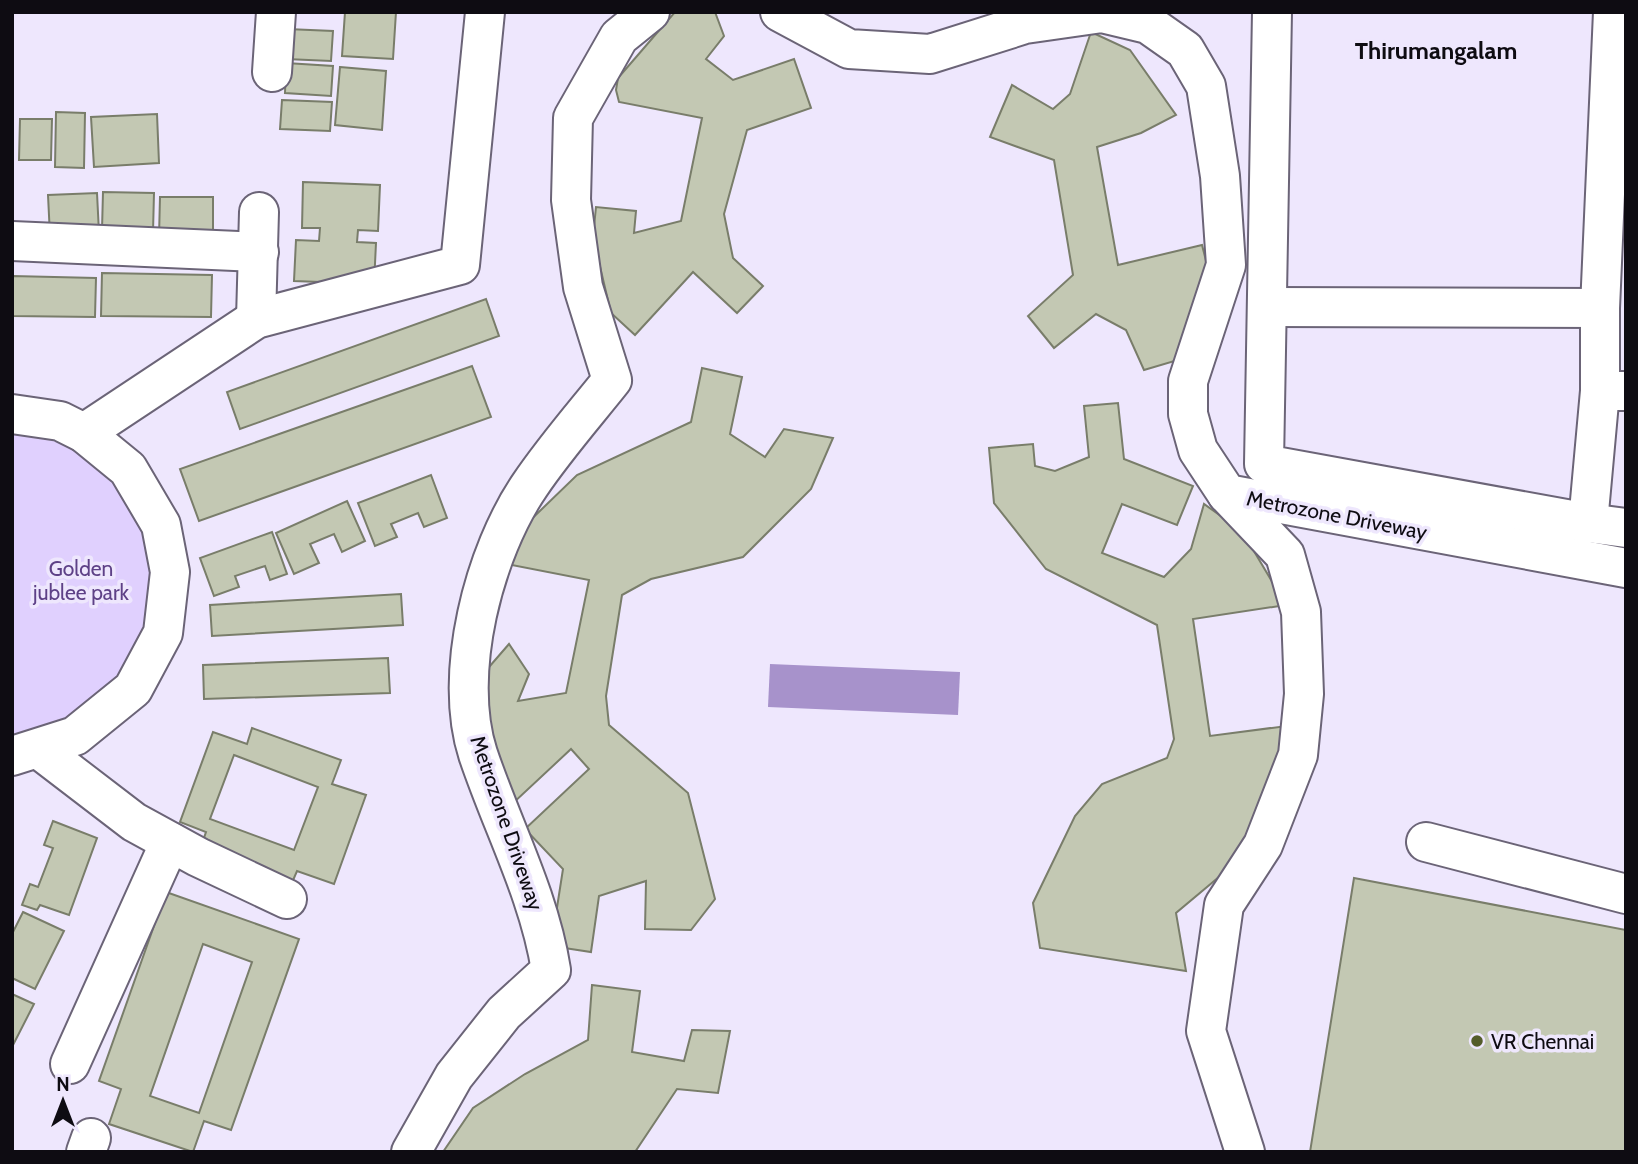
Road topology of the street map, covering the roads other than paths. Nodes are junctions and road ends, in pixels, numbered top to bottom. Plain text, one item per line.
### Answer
1 (276, 12) edge
2 (485, 12) edge
3 (650, 12) edge
4 (780, 12) edge
5 (1272, 12) edge
6 (1613, 12) edge
7 (1023, 18) edge
8 (272, 72) dead end
9 (259, 212) dead end
10 (12, 241) edge
11 (259, 252) junction
12 (1269, 307) junction
13 (1600, 308) junction
14 (256, 319) junction
15 (1613, 391) edge
16 (12, 414) edge
17 (84, 433) junction
18 (1227, 494) junction
19 (1588, 523) junction
20 (1626, 528) edge
21 (1626, 568) edge
22 (26, 753) edge
23 (170, 842) junction
24 (1426, 842) dead end
25 (1626, 894) edge
26 (288, 899) dead end
27 (70, 1064) dead end
28 (411, 1152) edge
29 (1245, 1152) edge

1 - 8 street
2 - 14 street
3 - 28 street, Metrozone Driveway
4 - 7 street, Metrozone Driveway
5 - 12 street
6 - 13 street
7 - 18 street, Metrozone Driveway
9 - 11 street
10 - 11 street
11 - 14 street
12 - 13 street
12 - 19 street
13 - 15 street
14 - 17 street
15 - 19 street
16 - 17 street
17 - 22 street
18 - 21 street, Metrozone Driveway
18 - 29 street
19 - 20 street
22 - 23 street
23 - 26 street
23 - 27 street
24 - 25 street

